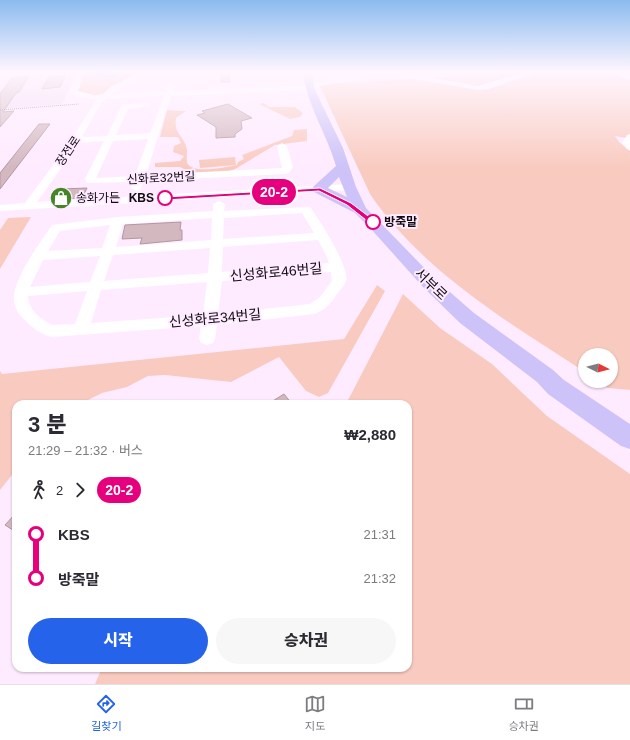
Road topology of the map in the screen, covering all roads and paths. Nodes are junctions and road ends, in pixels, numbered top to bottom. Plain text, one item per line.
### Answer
1 (64, 103) edge
2 (98, 103) edge
3 (147, 103) edge
4 (160, 103) edge
5 (316, 103) edge
6 (0, 110) edge
7 (153, 136) junction
8 (630, 137) edge
9 (110, 138) junction
10 (76, 140) junction
11 (282, 146) dead end
12 (630, 147) edge
13 (342, 167) junction
14 (222, 175) junction
15 (140, 179) junction
16 (349, 187) junction
17 (320, 189) junction
18 (220, 194) junction
19 (129, 201) junction
20 (29, 206) junction
21 (0, 208) edge
22 (360, 210) junction
23 (219, 215) junction
24 (121, 221) junction
25 (322, 236) junction
26 (217, 243) junction
27 (108, 251) junction
28 (39, 256) junction
29 (337, 267) junction
30 (215, 277) junction
31 (96, 286) junction
32 (21, 292) junction
33 (210, 320) junction
34 (81, 329) junction
35 (207, 339) dead end
36 (630, 438) edge

1 - 6 path
2 - 10 street, 장전로
3 - 9 street, 신화로32번길
4 - 7 street
5 - 13 main road, 서부로
7 - 9 street
7 - 15 street
8 - 12 street
9 - 10 street
9 - 15 street, 신화로32번길
10 - 20 street, 장전로
11 - 14 street, 신화로32번길
13 - 16 main road, 서부로
13 - 17 main road
14 - 15 street, 신화로32번길
14 - 18 street, 신성화로46번길
15 - 19 street
16 - 17 street
16 - 22 main road, 서부로
17 - 18 street
17 - 22 main road
18 - 19 street
18 - 23 street, 신성화로46번길
19 - 20 street
19 - 24 street
20 - 21 street
22 - 36 main road, 서부로
23 - 24 street
23 - 25 street, 신성화로34번길
23 - 26 street, 신성화로46번길
24 - 27 street
24 - 28 street
25 - 26 street
25 - 29 street, 신성화로34번길
26 - 27 street
26 - 30 street, 신성화로46번길
27 - 28 street
27 - 31 street
28 - 32 street
29 - 30 street, 신성화로46번길
29 - 33 street, 신성화로34번길
30 - 31 street, 신성화로46번길
30 - 33 street, 신성화로46번길
31 - 32 street
31 - 34 street
32 - 34 street, 신성화로34번길
33 - 34 street, 신성화로34번길
33 - 35 street, 신성화로46번길

